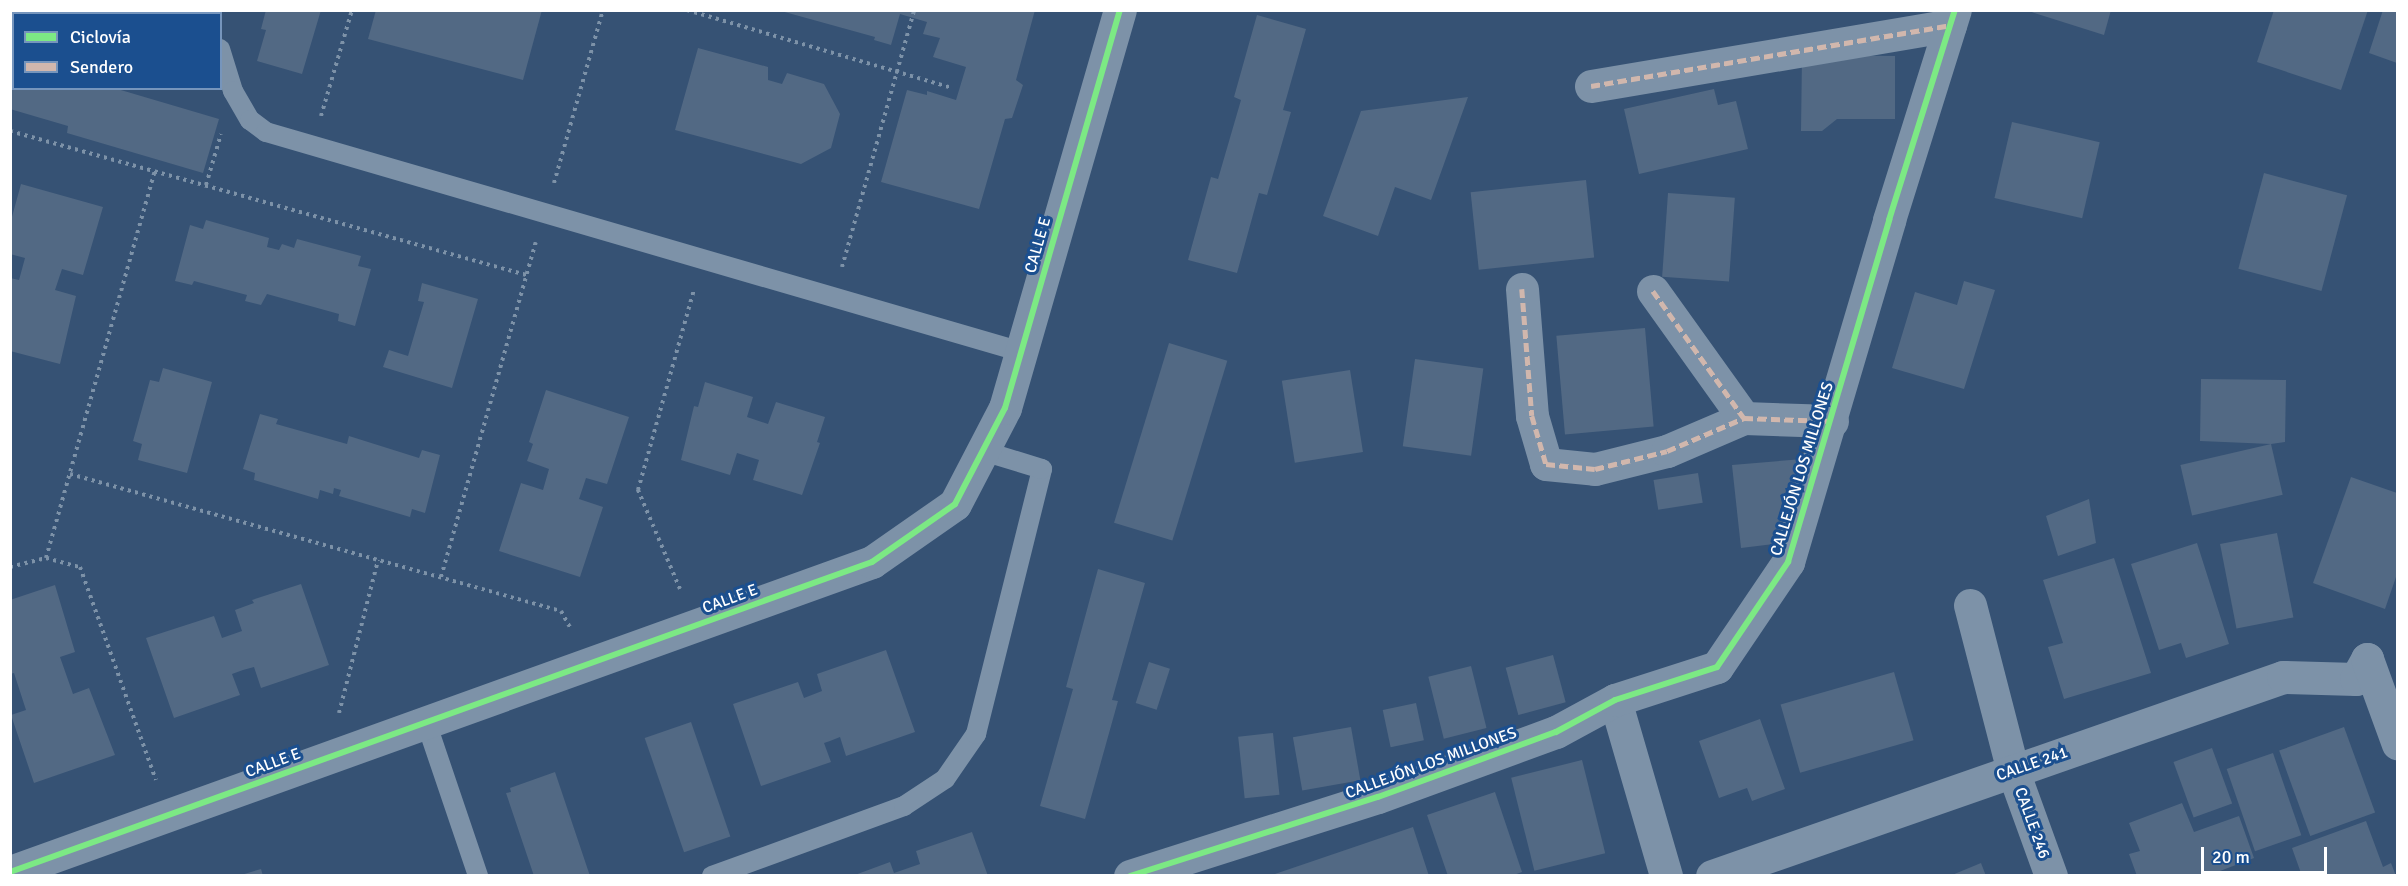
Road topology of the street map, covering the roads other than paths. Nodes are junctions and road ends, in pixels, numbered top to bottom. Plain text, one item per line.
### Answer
1 (1120, 10) edge
2 (1953, 18) edge
3 (222, 55) edge
4 (1591, 86) dead end
5 (1522, 289) dead end
6 (1653, 291) dead end
7 (1022, 352) junction
8 (1744, 417) junction
9 (1832, 421) junction
10 (983, 451) junction
11 (1970, 605) dead end
12 (1615, 700) junction
13 (426, 723) junction
14 (2397, 744) edge
15 (2013, 771) junction
16 (10, 872) edge
17 (478, 876) edge
18 (712, 876) edge
19 (1130, 876) edge
20 (1666, 876) edge
21 (1712, 876) edge
22 (2051, 876) edge

1 - 7 street, CALLE E
2 - 4 street
2 - 9 street, CALLEJÓN LOS MILLONES
3 - 7 lane
5 - 8 street
6 - 8 street
7 - 10 street, CALLE E
8 - 9 street
9 - 12 street, CALLEJÓN LOS MILLONES
10 - 13 street, CALLE E
10 - 18 lane
11 - 15 street, CALLE 246
12 - 19 street, CALLEJÓN LOS MILLONES
12 - 20 street
13 - 16 street, CALLE E
13 - 17 lane
14 - 15 street, CALLE 241
15 - 21 street, CALLE 241
15 - 22 street, CALLE 246

